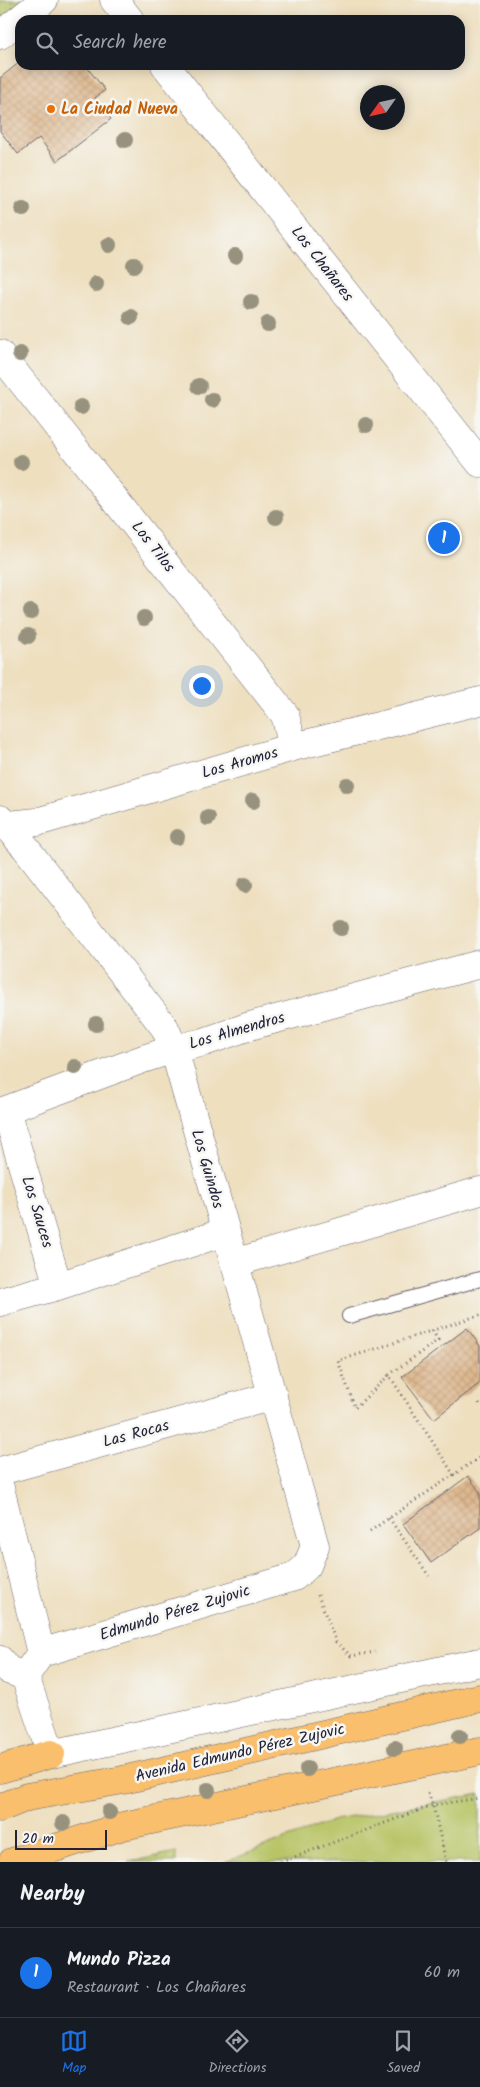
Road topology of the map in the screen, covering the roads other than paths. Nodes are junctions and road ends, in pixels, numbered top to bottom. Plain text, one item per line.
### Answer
1 (44, 0) edge
2 (114, 0) edge
3 (26, 15) edge
4 (126, 15) edge
5 (15, 24) edge
6 (0, 36) edge
7 (169, 70) edge
8 (0, 354) edge
9 (479, 460) edge
10 (480, 701) edge
11 (294, 747) junction
12 (2, 823) edge
13 (480, 964) edge
14 (174, 1049) junction
15 (3, 1112) edge
16 (480, 1191) edge
17 (225, 1232) junction
18 (234, 1263) junction
19 (480, 1279) edge
20 (58, 1286) junction
21 (0, 1302) edge
22 (348, 1316) dead end
23 (273, 1396) junction
24 (0, 1471) edge
25 (0, 1488) edge
26 (307, 1566) joint
27 (41, 1653) junction
28 (0, 1660) edge
29 (480, 1662) edge
30 (25, 1676) junction
31 (480, 1698) edge
32 (480, 1751) edge
33 (50, 1754) junction
34 (0, 1769) edge
35 (0, 1808) edge
36 (12, 1862) edge

1 - 3 street
2 - 4 street
5 - 6 street
7 - 9 street, Los Chañares
8 - 11 street, Los Tilos
10 - 11 street, Los Aromos
11 - 12 street, Los Aromos
12 - 14 street, Los Guindos
13 - 14 street, Los Almendros
14 - 15 street, Los Almendros
14 - 17 street, Los Guindos
15 - 20 street, Los Sauces
16 - 18 street
17 - 18 street, Los Guindos
17 - 20 street
18 - 23 street, Los Guindos
19 - 22 lane
20 - 21 street
23 - 24 street, Las Rocas
23 - 26 street, Los Guindos
25 - 27 street
26 - 27 street, Edmundo Pérez Zujovic
27 - 30 street
28 - 30 street
29 - 33 street
30 - 33 street
31 - 35 highway, Avenida Edmundo Pérez Zujovic
32 - 36 highway
33 - 34 highway

